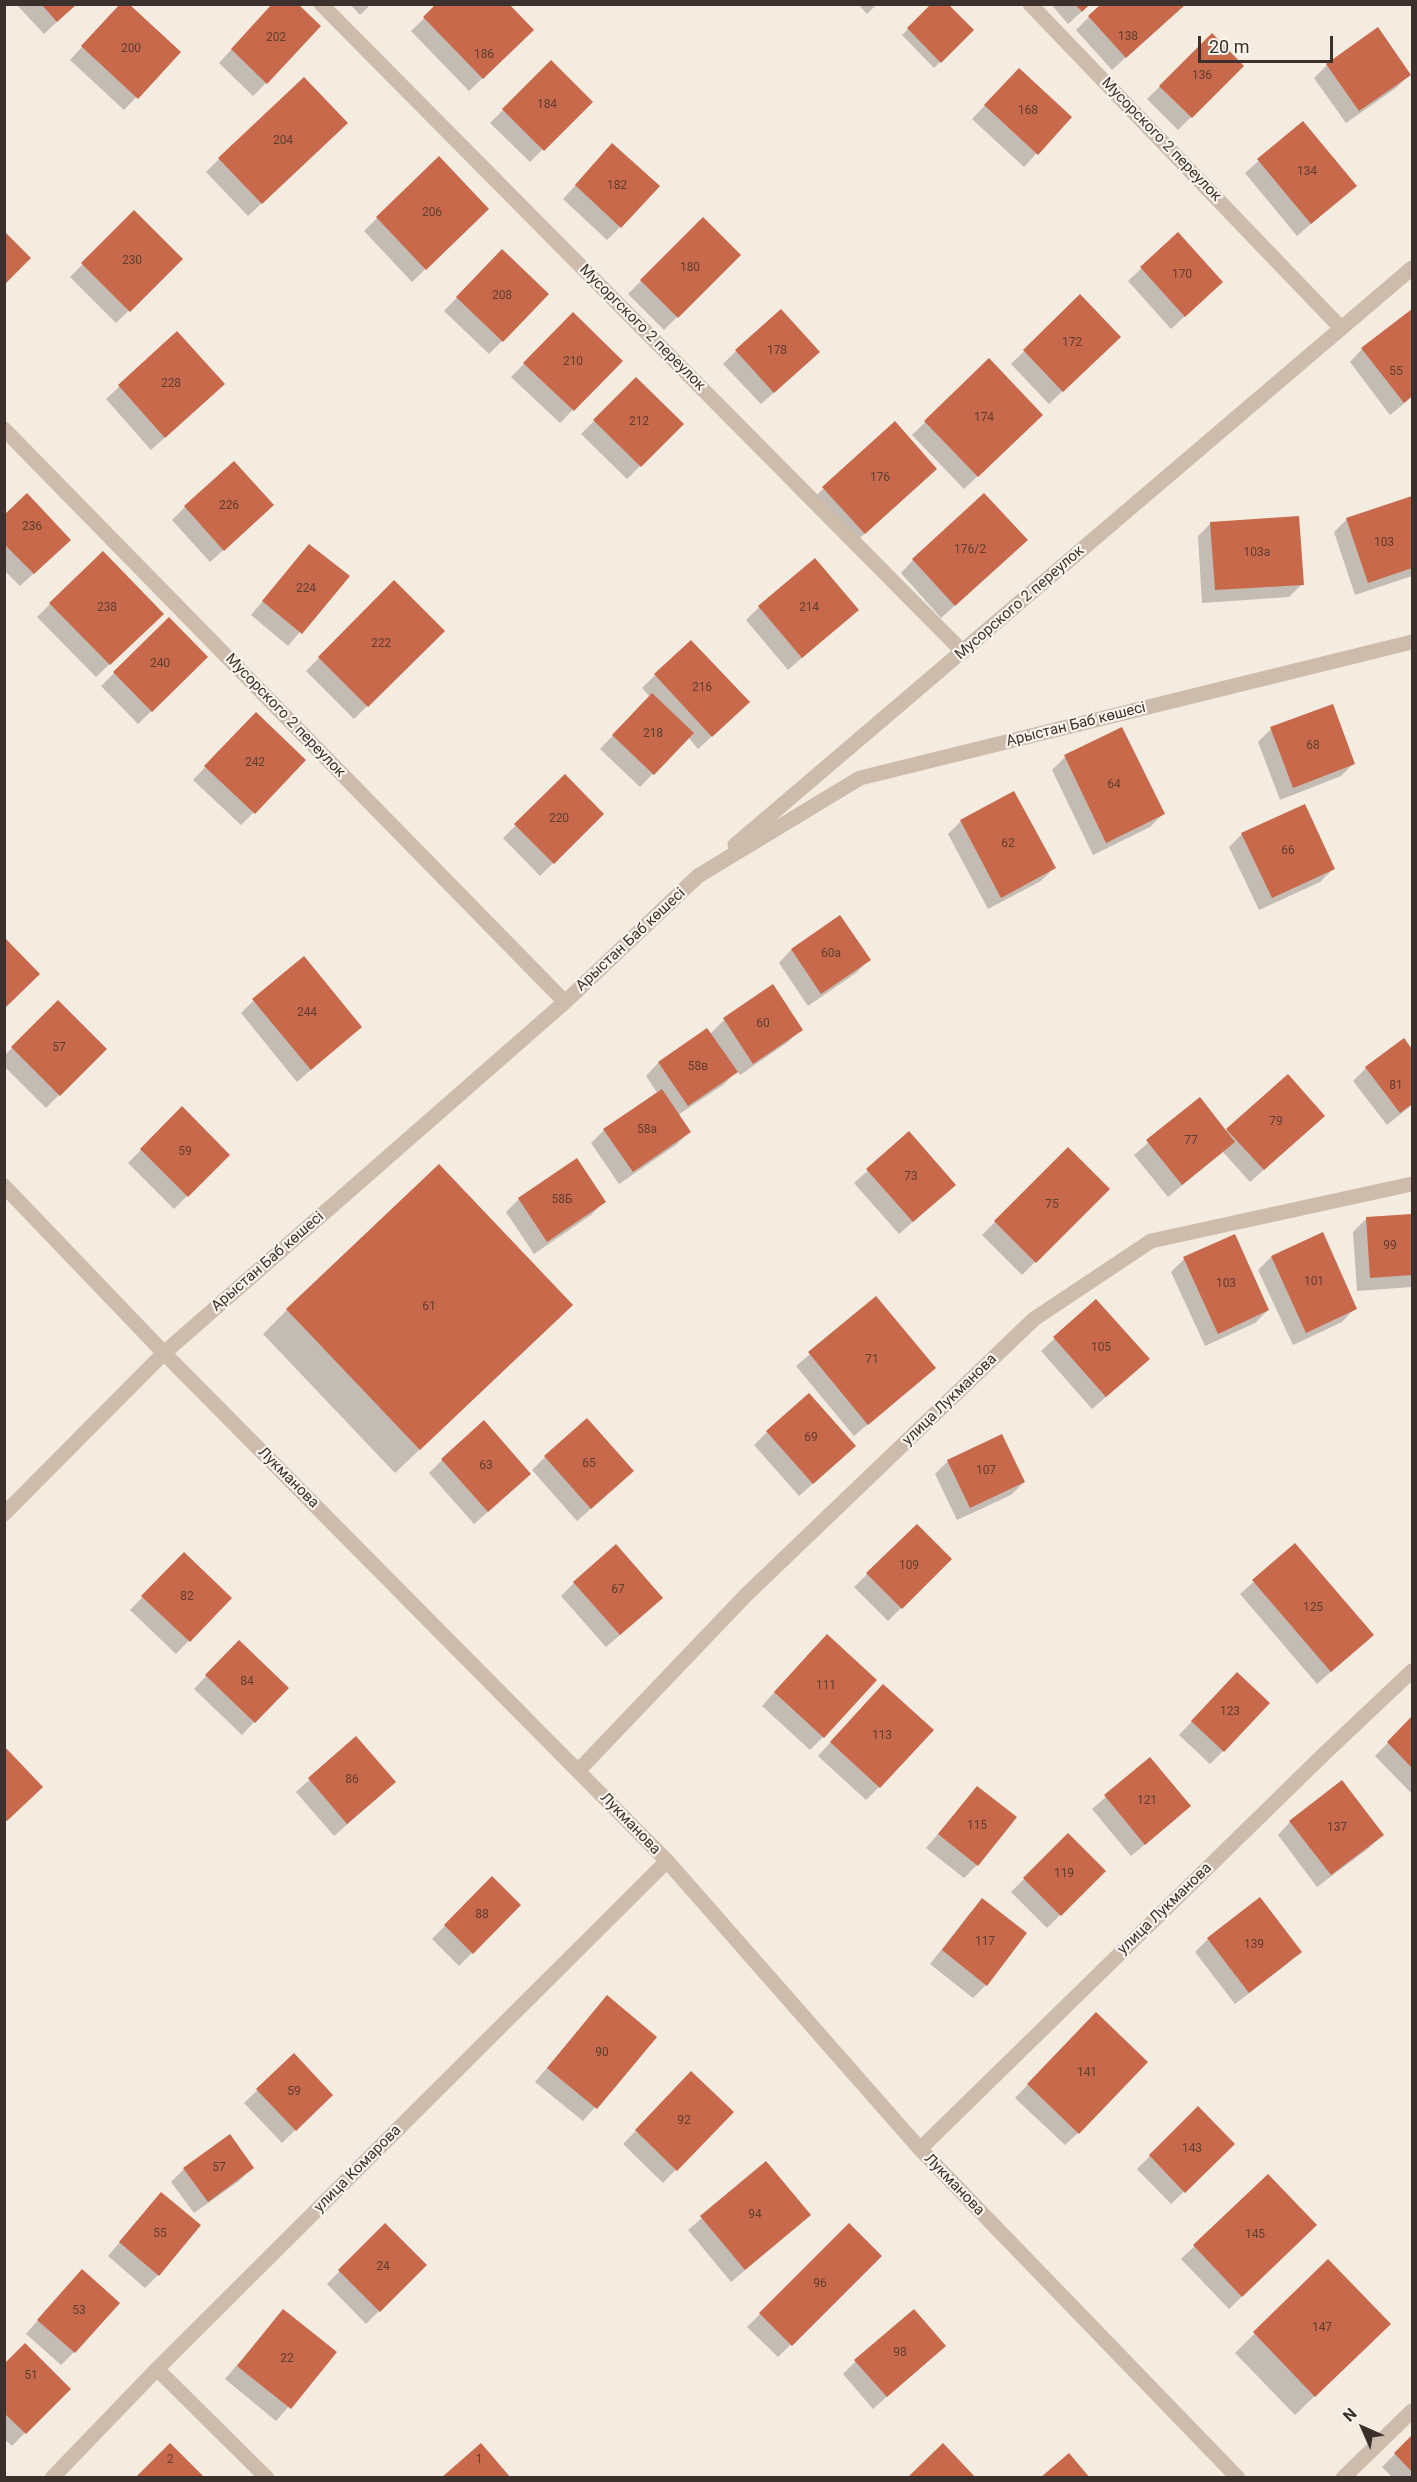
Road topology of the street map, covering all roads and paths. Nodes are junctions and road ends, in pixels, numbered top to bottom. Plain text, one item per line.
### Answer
1 (321, 4) edge
2 (1030, 4) edge
3 (1413, 268) edge
4 (1341, 328) junction
5 (4, 429) edge
6 (1413, 642) edge
7 (963, 652) junction
8 (698, 876) junction
9 (565, 1002) junction
10 (1413, 1184) edge
11 (4, 1186) edge
12 (164, 1353) junction
13 (4, 1514) edge
14 (1413, 1671) edge
15 (578, 1771) junction
16 (667, 1861) junction
17 (920, 2150) junction
18 (157, 2369) junction
19 (1413, 2410) edge
20 (52, 2478) edge
21 (267, 2478) edge
22 (1238, 2478) edge
23 (1343, 2478) edge

1 - 7 street, Мусоргского 2 переулок
2 - 4 street, Мусорского 2 переулок
3 - 4 street, Мусорского 2 переулок
4 - 7 street, Мусорского 2 переулок
5 - 9 street, Мусорского 2 переулок
6 - 8 street, Арыстан Баб көшесі
7 - 8 street, Мусорского 2 переулок
8 - 9 street, Арыстан Баб көшесі
9 - 12 street, Арыстан Баб көшесі
10 - 15 street, улица Лукманова
11 - 12 street, Лукманова
12 - 13 street, Арыстан Баб көшесі
12 - 15 street, Лукманова
14 - 17 street, улица Лукманова
15 - 16 street, Лукманова
16 - 17 street, Лукманова
16 - 18 street, улица Комарова
17 - 22 street, Лукманова
18 - 20 street, улица Комарова
18 - 21 street
19 - 23 street

